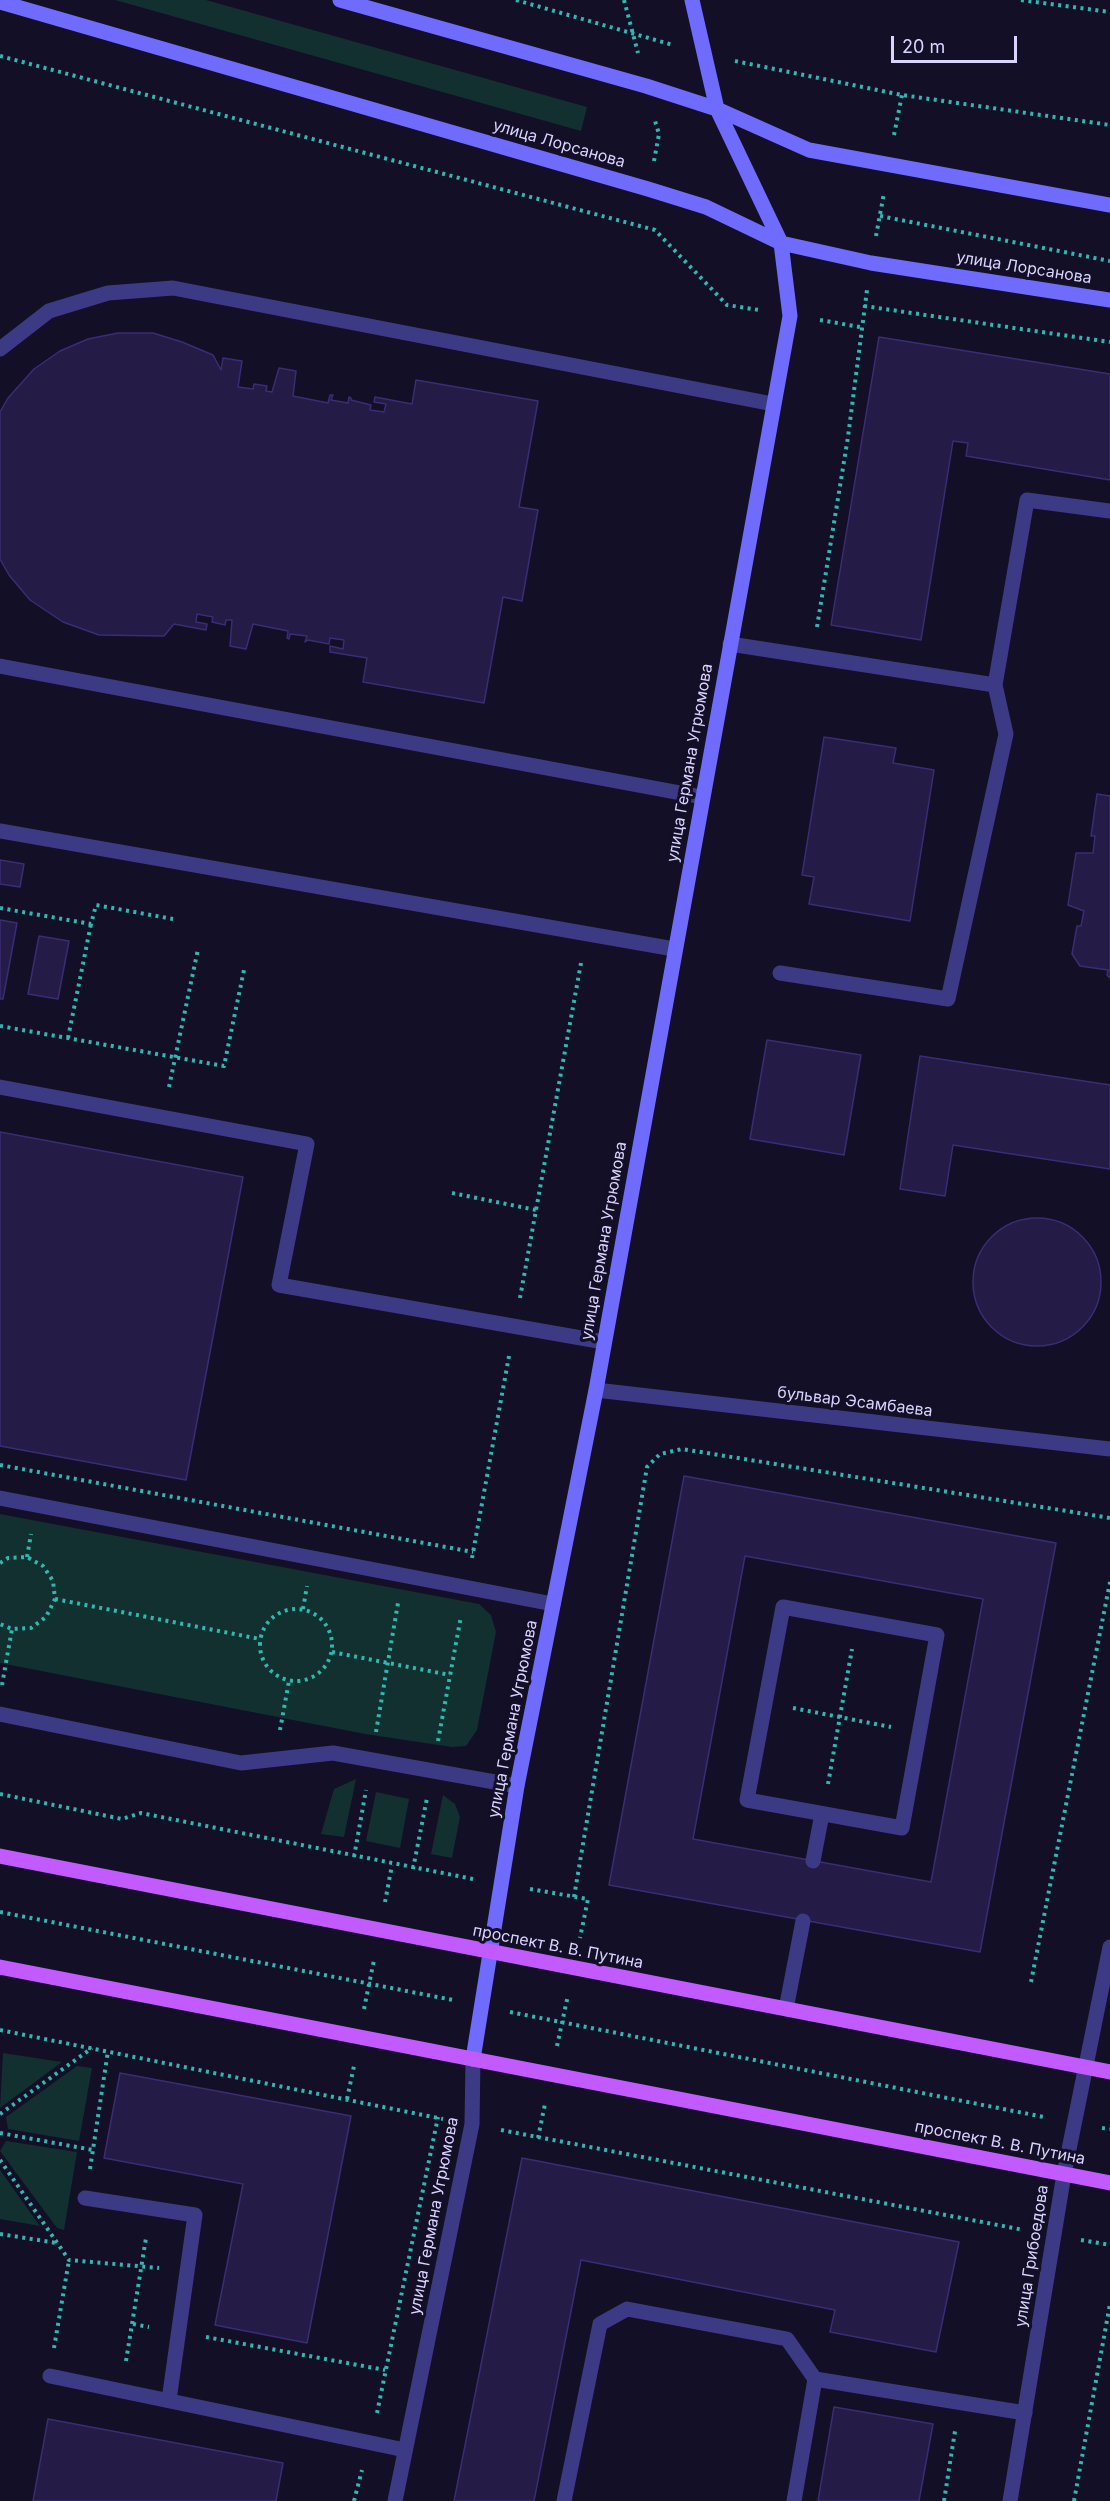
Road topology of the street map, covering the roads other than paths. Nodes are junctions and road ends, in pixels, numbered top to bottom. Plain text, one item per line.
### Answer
1 (340, 0) edge
2 (692, 0) edge
3 (0, 2) edge
4 (717, 109) junction
5 (1110, 205) edge
6 (781, 243) junction
7 (1110, 300) edge
8 (0, 348) edge
9 (773, 404) junction
10 (1110, 511) edge
11 (730, 644) junction
12 (0, 666) edge
13 (995, 685) junction
14 (702, 797) junction
15 (0, 831) edge
16 (674, 948) junction
17 (780, 973) dead end
18 (0, 1087) edge
19 (604, 1342) junction
20 (596, 1390) junction
21 (1110, 1449) edge
22 (0, 1498) edge
23 (553, 1604) junction
24 (0, 1714) edge
25 (517, 1786) junction
26 (822, 1814) junction
27 (0, 1856) edge
28 (813, 1861) dead end
29 (803, 1921) dead end
30 (1110, 1947) edge
31 (490, 1952) junction
32 (0, 1967) edge
33 (786, 2009) junction
34 (473, 2059) junction
35 (1086, 2068) junction
36 (1110, 2072) edge
37 (1064, 2174) junction
38 (1110, 2183) edge
39 (86, 2198) road end
40 (50, 2376) road end
41 (815, 2379) junction
42 (169, 2400) junction
43 (1025, 2413) junction
44 (405, 2450) junction
45 (395, 2501) edge
46 (564, 2501) edge
47 (794, 2501) edge
48 (1010, 2501) edge

1 - 4 street
2 - 4 street, улица Германа Угрюмова
3 - 6 street, улица Лорсанова
4 - 5 street
4 - 6 street, улица Германа Угрюмова
6 - 7 street, улица Лорсанова
6 - 9 street, улица Германа Угрюмова
8 - 9 street
9 - 11 street, улица Германа Угрюмова
10 - 13 street
11 - 13 street
11 - 14 street, улица Германа Угрюмова
12 - 14 street
13 - 17 street
14 - 16 street, улица Германа Угрюмова
15 - 16 street
16 - 19 street, улица Германа Угрюмова
18 - 19 street
19 - 20 street, улица Германа Угрюмова
20 - 21 street, бульвар Эсамбаева
20 - 23 street, улица Германа Угрюмова
22 - 23 street
23 - 25 street, улица Германа Угрюмова
24 - 25 street
25 - 31 street, улица Германа Угрюмова
26 - 26 street
26 - 28 street
27 - 31 main road, проспект В. В. Путина
29 - 33 street
30 - 35 street, улица Грибоедова
31 - 33 main road, проспект В. В. Путина
31 - 34 street, улица Германа Угрюмова
32 - 34 main road, проспект В. В. Путина
33 - 35 main road, проспект В. В. Путина
34 - 37 main road, проспект В. В. Путина
34 - 44 street, улица Германа Угрюмова
35 - 36 main road, проспект В. В. Путина
35 - 37 street, улица Грибоедова
37 - 38 main road, проспект В. В. Путина
37 - 43 street, улица Грибоедова
39 - 42 street
40 - 42 street
41 - 43 street
41 - 46 street
41 - 47 street
42 - 44 street
43 - 48 street, улица Грибоедова
44 - 45 street, улица Германа Угрюмова

